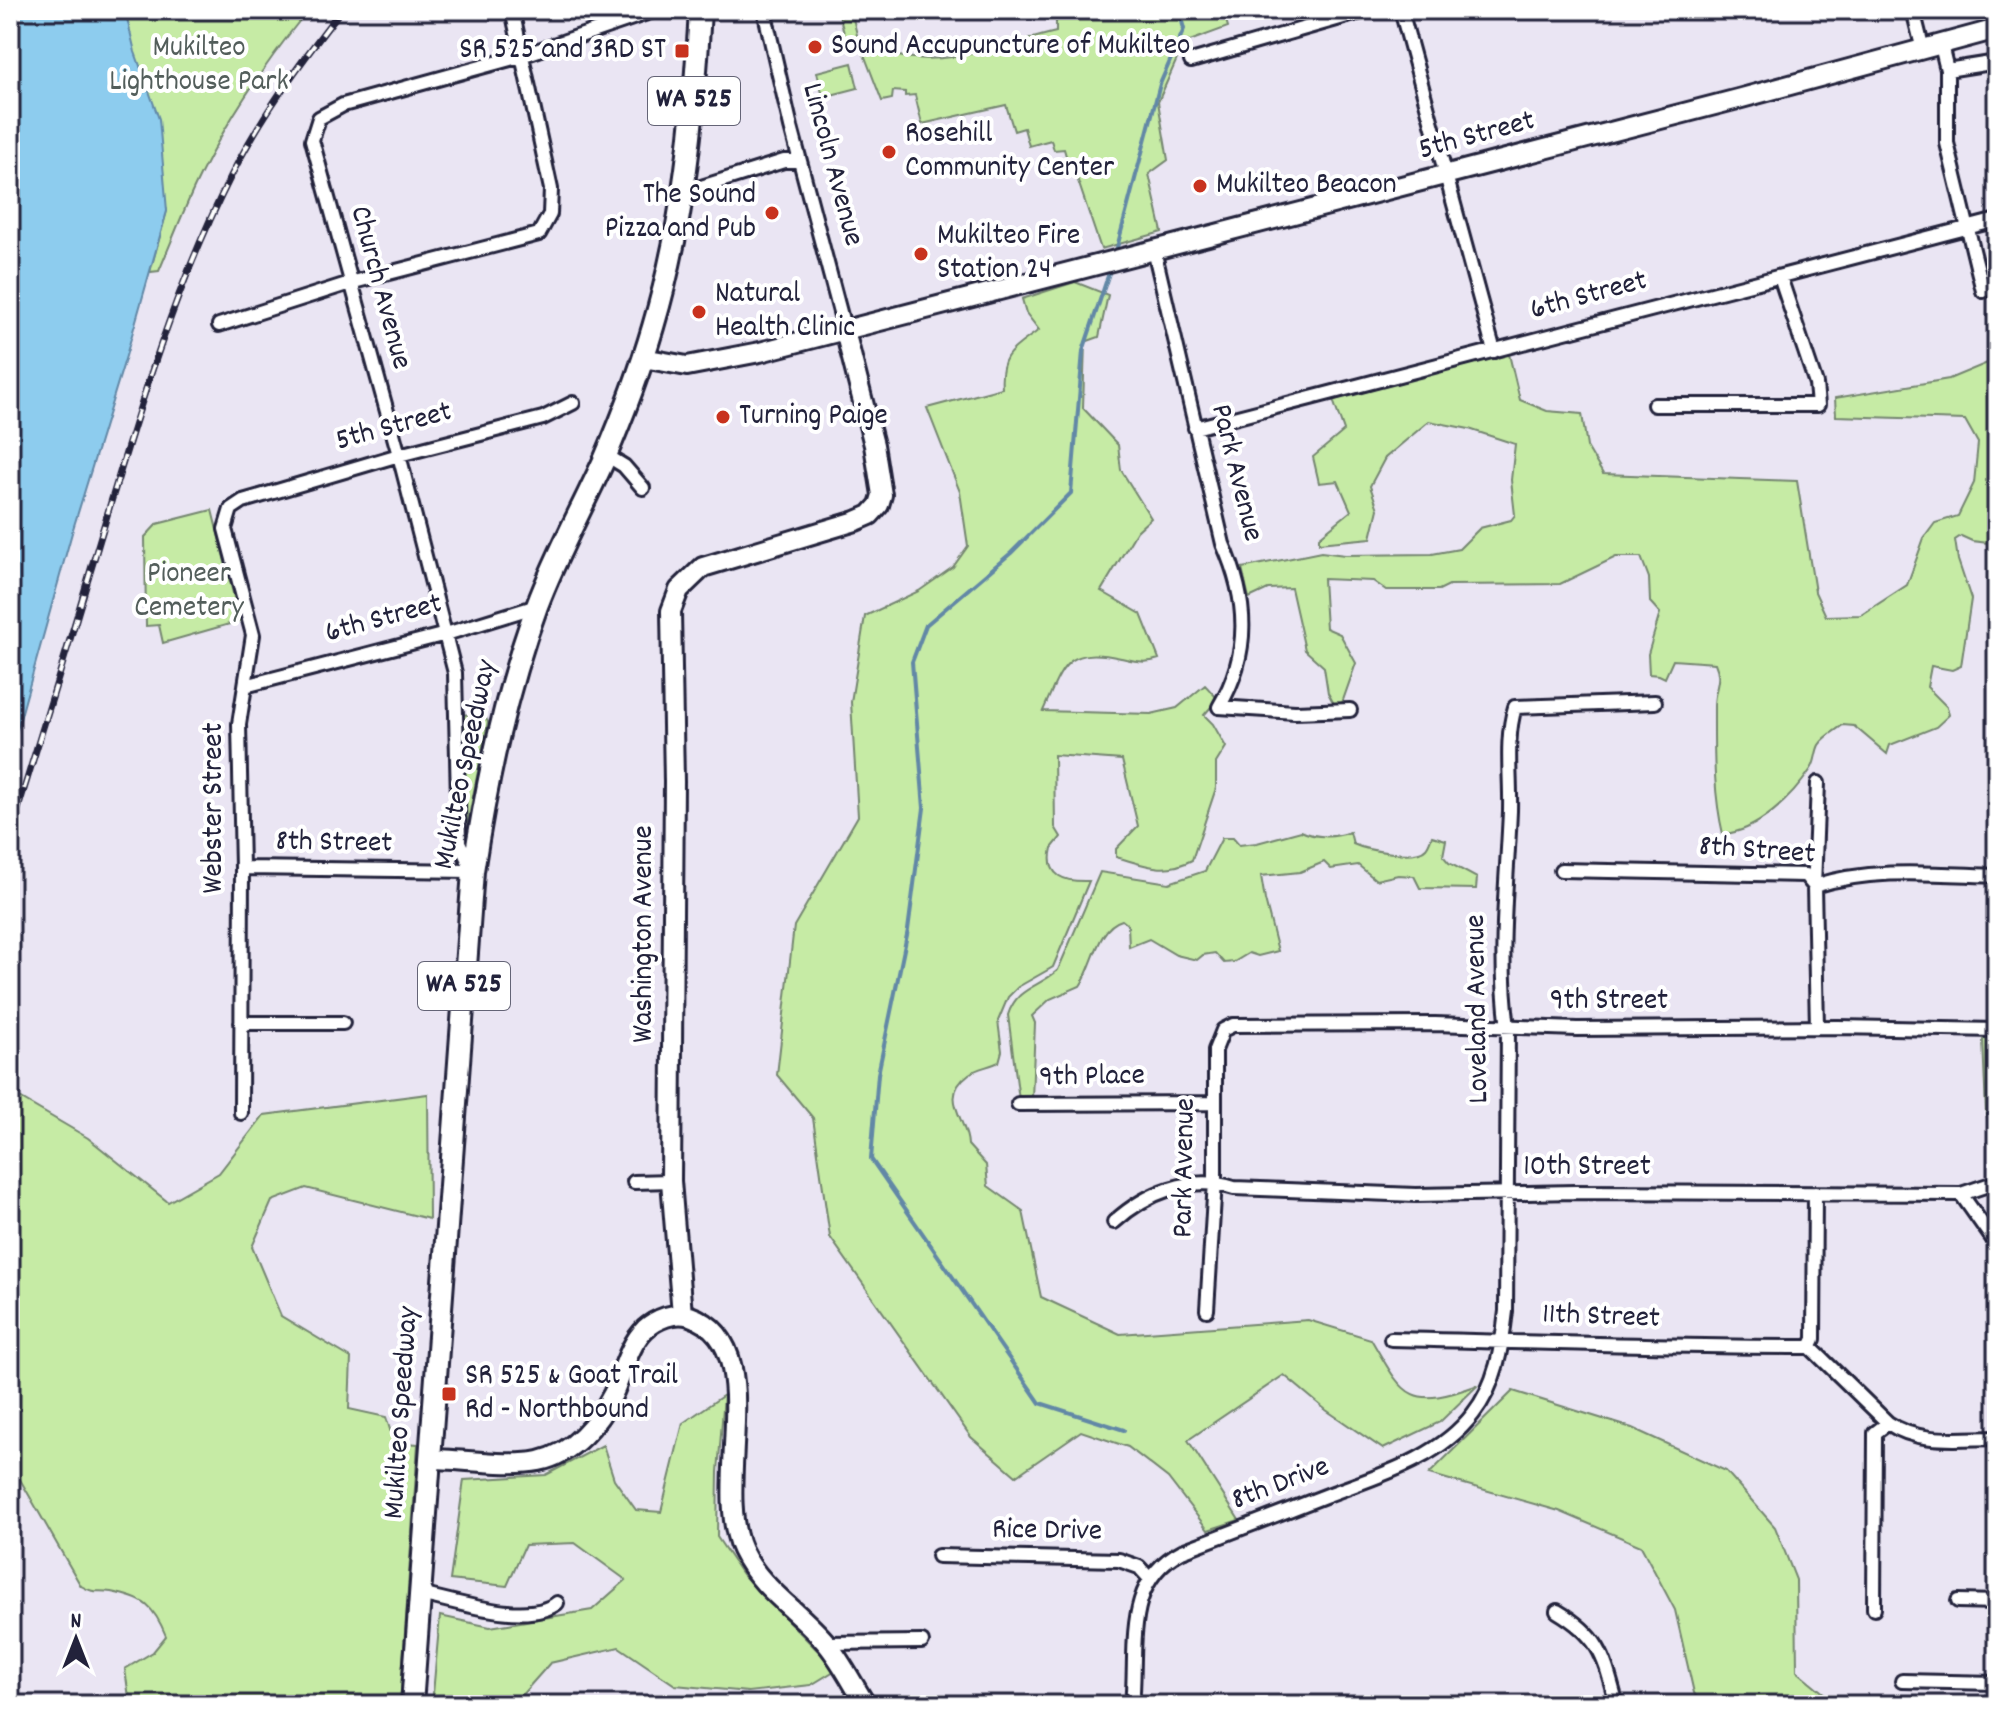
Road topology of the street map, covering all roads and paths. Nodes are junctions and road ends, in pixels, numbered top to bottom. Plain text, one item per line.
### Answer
1 (512, 10) edge
2 (656, 10) edge
3 (700, 10) edge
4 (764, 10) edge
5 (1368, 10) edge
6 (1401, 10) edge
7 (1913, 10) edge
8 (1997, 29) edge
9 (1932, 47) junction
10 (521, 56) junction
11 (1191, 61) dead end
12 (1997, 62) edge
13 (1947, 70) junction
14 (800, 161) junction
15 (1445, 175) junction
16 (685, 192) junction
17 (1997, 220) edge
18 (1968, 227) junction
19 (1154, 250) junction
20 (1780, 277) junction
21 (350, 283) junction
22 (1983, 291) dead end
23 (219, 325) dead end
24 (845, 331) junction
25 (1494, 351) junction
26 (643, 358) junction
27 (573, 403) dead end
28 (1654, 405) dead end
29 (1195, 428) junction
30 (399, 455) junction
31 (606, 455) junction
32 (643, 488) dead end
33 (231, 509) joint
34 (703, 567) joint
35 (537, 606) junction
36 (446, 634) junction
37 (245, 686) junction
38 (1655, 702) dead end
39 (1350, 710) dead end
40 (1818, 783) dead end
41 (242, 868) junction
42 (1561, 870) dead end
43 (473, 871) junction
44 (1997, 876) edge
45 (1814, 886) junction
46 (241, 1023) junction
47 (343, 1023) dead end
48 (1508, 1027) junction
49 (1817, 1027) junction
50 (1223, 1030) joint
51 (1997, 1030) edge
52 (1214, 1103) junction
53 (1018, 1104) dead end
54 (241, 1113) dead end
55 (671, 1181) junction
56 (1215, 1181) junction
57 (634, 1182) dead end
58 (1997, 1182) edge
59 (1815, 1193) junction
60 (1961, 1194) junction
61 (1505, 1195) junction
62 (1114, 1222) dead end
63 (1997, 1245) edge
64 (1207, 1310) dead end
65 (682, 1314) junction
66 (1391, 1339) dead end
67 (1503, 1340) junction
68 (1810, 1347) junction
69 (1888, 1423) junction
70 (1997, 1438) edge
71 (430, 1459) junction
72 (938, 1556) dead end
73 (1149, 1578) junction
74 (420, 1594) junction
75 (1958, 1601) dead end
76 (1997, 1602) edge
77 (557, 1603) dead end
78 (1874, 1609) dead end
79 (1557, 1611) dead end
80 (922, 1642) dead end
81 (826, 1643) junction
82 (1902, 1681) dead end
83 (1997, 1683) edge
84 (412, 1705) edge
85 (866, 1705) edge
86 (1132, 1705) edge
87 (1617, 1705) edge

1 - 10 street
2 - 10 street
3 - 16 main road, Mukilteo Speedway / WA 525
4 - 14 street, Lincoln Avenue
5 - 11 street
6 - 15 street
7 - 9 street
8 - 9 street, 5th Street
9 - 13 street
9 - 15 street, 5th Street
10 - 21 street
10 - 21 street, Church Avenue
12 - 13 street
13 - 18 street
14 - 16 street
14 - 24 street, Lincoln Avenue
15 - 19 street, 5th Street
15 - 25 street
16 - 26 main road, Mukilteo Speedway / WA 525
17 - 18 street, 6th Street
18 - 20 street, 6th Street
18 - 22 street
19 - 24 street, 5th Street
19 - 29 street, Park Avenue
20 - 25 street, 6th Street
20 - 28 street
21 - 23 street
21 - 30 street, Church Avenue
24 - 26 street, 5th Street
24 - 34 street, Lincoln Avenue
25 - 29 street, 6th Street
26 - 31 main road, Mukilteo Speedway / WA 525
27 - 30 street, 5th Street
29 - 39 street, Park Avenue
30 - 33 street, 5th Street
30 - 36 street, Church Avenue
31 - 32 street
31 - 35 main road, Mukilteo Speedway / WA 525
33 - 37 street, Webster Street
34 - 55 street, Washington Avenue
35 - 36 street, 6th Street
35 - 43 main road, Mukilteo Speedway / WA 525
36 - 37 street, 6th Street
36 - 43 street, Church Avenue
37 - 41 street, Webster Street
38 - 48 street, Loveland Avenue
40 - 45 street
41 - 43 street, 8th Street
41 - 46 street, Webster Street
42 - 45 street, 8th Street
43 - 71 main road, Mukilteo Speedway / WA 525
44 - 45 street, 8th Street
45 - 49 street
46 - 47 street
46 - 54 street, Webster Street
48 - 49 street, 9th Street
48 - 50 street, 9th Street
48 - 61 street, Loveland Avenue
49 - 51 street, 9th Street
50 - 52 street, Park Avenue
52 - 53 street, 9th Place
52 - 56 street, Park Avenue
55 - 57 street
55 - 65 street, Washington Avenue
56 - 61 street, 10th Street
56 - 62 street
56 - 64 street, Park Avenue
58 - 60 street, 10th Street
59 - 60 street, 10th Street
59 - 61 street, 10th Street
59 - 68 street
60 - 63 street
61 - 67 street, Loveland Avenue
65 - 71 street
65 - 81 street
66 - 67 street, 11th Street
67 - 68 street, 11th Street
67 - 73 street, 8th Drive
68 - 69 street
69 - 70 street
69 - 78 street
71 - 74 main road, Mukilteo Speedway / WA 525
72 - 73 street, Rice Drive
73 - 86 street
74 - 77 street
74 - 84 main road, Mukilteo Speedway / WA 525
75 - 76 street
79 - 87 street
80 - 81 street
81 - 85 street
82 - 83 street

